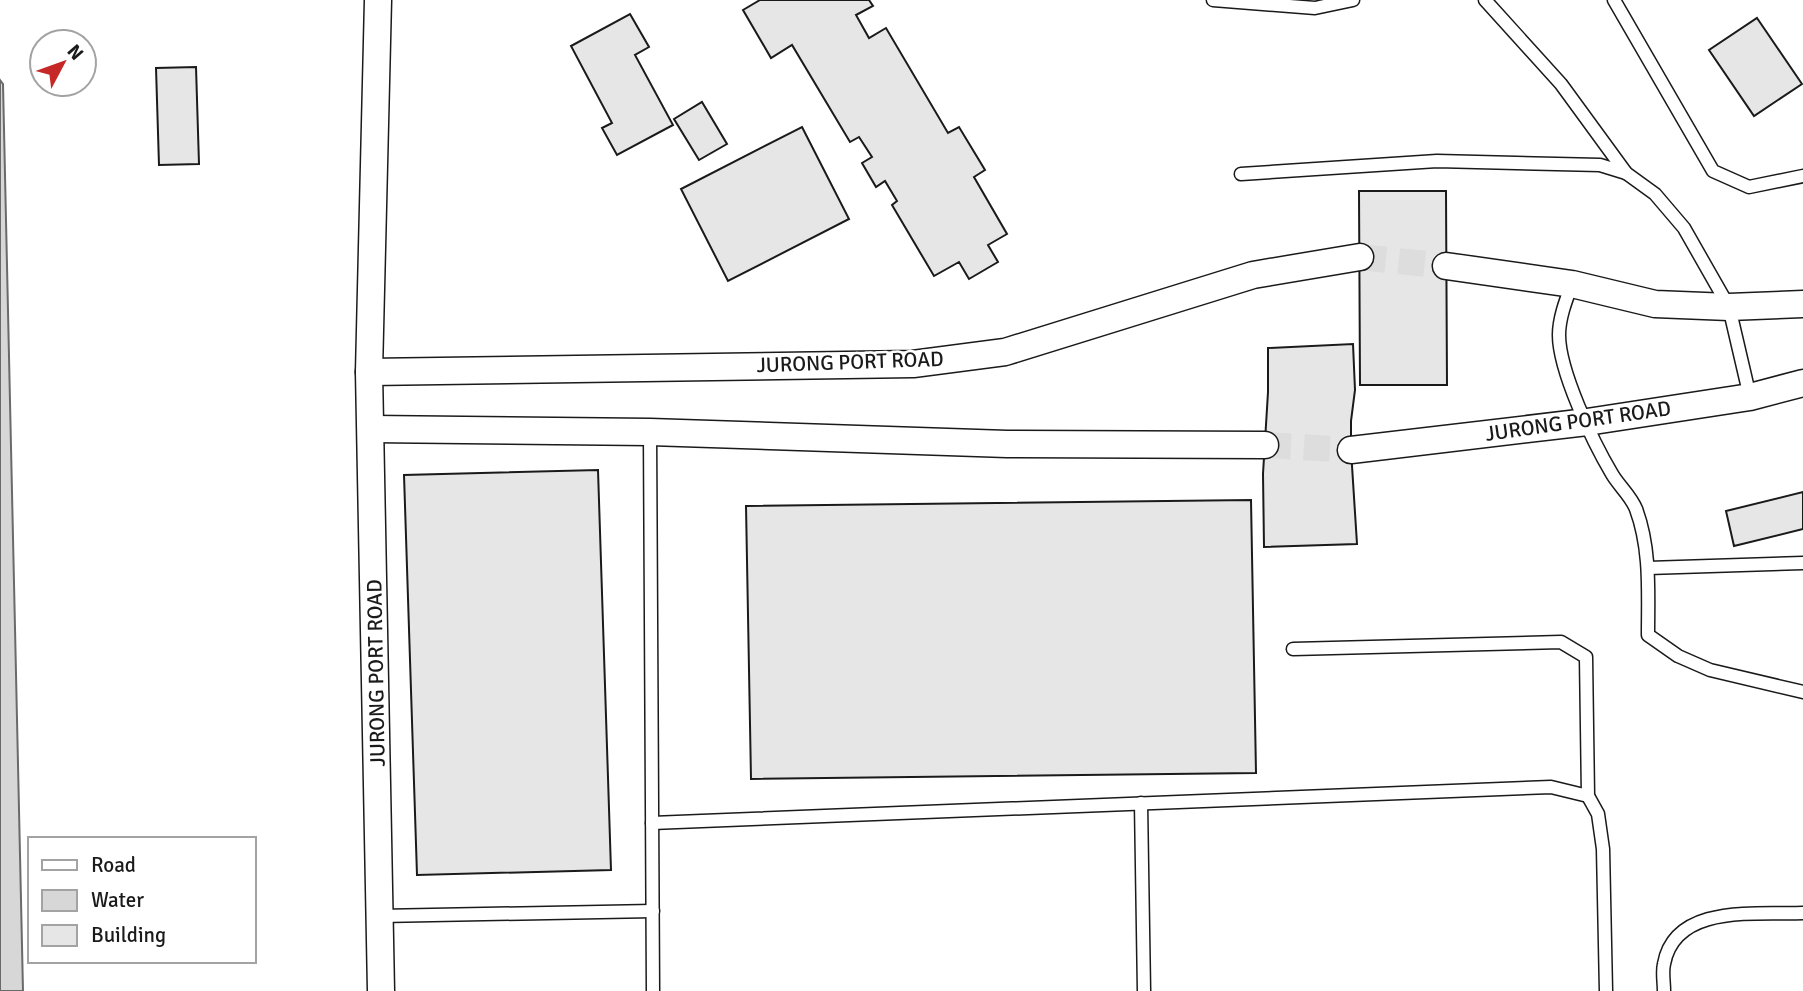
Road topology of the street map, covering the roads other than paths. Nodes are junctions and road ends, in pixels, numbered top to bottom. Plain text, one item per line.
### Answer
1 (1213, 0) edge
2 (1353, 0) edge
3 (1485, 0) edge
4 (1614, 0) edge
5 (377, 1) edge
6 (1626, 173) junction
7 (1241, 174) dead end
8 (1803, 176) edge
9 (1360, 257) tunnel mouth
10 (1446, 266) tunnel mouth
11 (1572, 284) junction
12 (1803, 304) edge
13 (1729, 307) junction
14 (369, 372) junction
15 (1803, 383) edge
16 (1750, 397) junction
17 (1587, 422) junction
18 (372, 429) junction
19 (650, 432) junction
20 (1265, 445) tunnel mouth
21 (1351, 450) tunnel mouth
22 (1803, 564) edge
23 (1648, 568) junction
24 (1293, 649) dead end
25 (1803, 692) edge
26 (1588, 796) junction
27 (1142, 803) junction
28 (652, 823) junction
29 (653, 911) junction
30 (1803, 913) edge
31 (380, 916) junction
32 (381, 991) edge
33 (653, 991) edge
34 (1144, 991) edge
35 (1606, 991) edge
36 (1664, 991) edge

1 - 2 lane
3 - 6 lane
4 - 8 lane
5 - 14 street, JURONG PORT ROAD
6 - 7 lane
6 - 13 lane
9 - 14 street, JURONG PORT ROAD
10 - 11 street
11 - 13 street
11 - 17 lane
12 - 13 street
13 - 16 lane
14 - 18 street, JURONG PORT ROAD
15 - 16 street, JURONG PORT ROAD
16 - 17 street, JURONG PORT ROAD
17 - 21 street, JURONG PORT ROAD
17 - 23 lane
18 - 19 street
18 - 31 street, JURONG PORT ROAD
19 - 20 street
19 - 28 lane
22 - 23 lane
23 - 25 lane
24 - 26 lane
26 - 27 lane
26 - 35 lane
27 - 28 lane
27 - 34 lane
28 - 29 lane
29 - 31 lane
29 - 33 lane
30 - 36 lane
31 - 32 street, JURONG PORT ROAD

